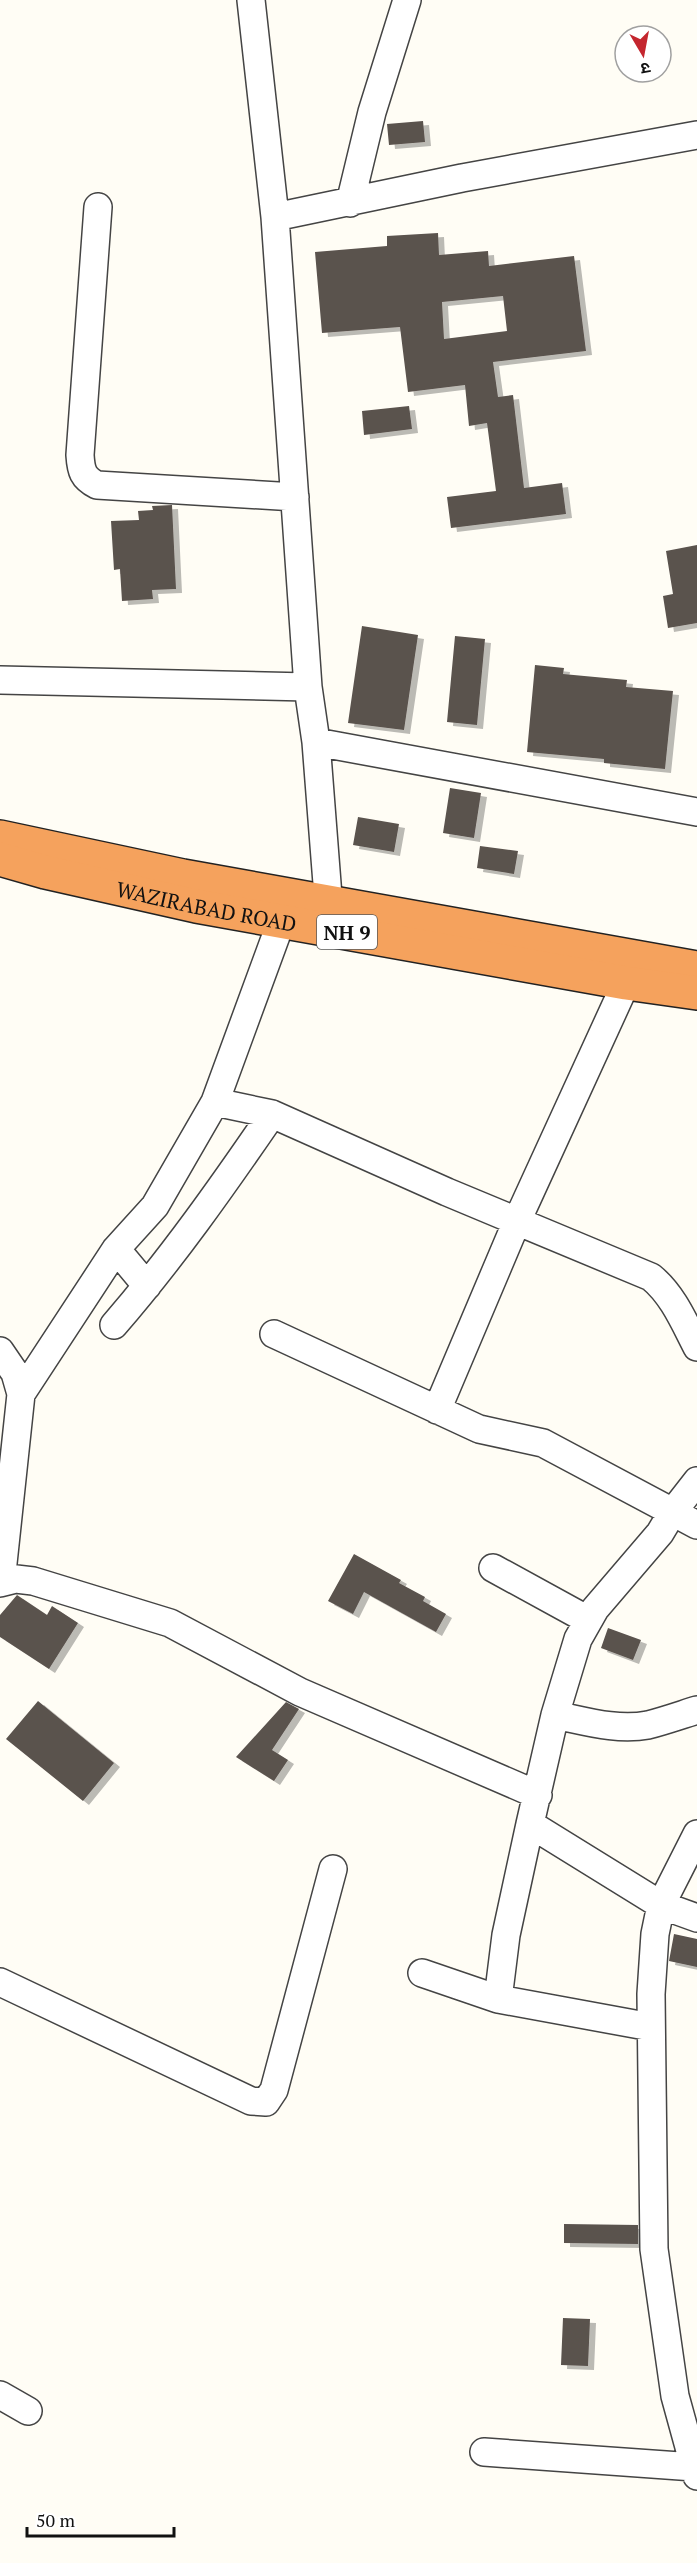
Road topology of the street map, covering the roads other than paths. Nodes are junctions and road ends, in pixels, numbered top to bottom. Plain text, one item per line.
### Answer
1 (251, 0) edge
2 (407, 0) edge
3 (697, 135) edge
4 (350, 203) junction
5 (98, 207) dead end
6 (275, 217) junction
7 (295, 497) junction
8 (0, 680) edge
9 (308, 687) junction
10 (316, 742) junction
11 (697, 812) edge
12 (0, 837) edge
13 (0, 859) edge
14 (286, 908) junction
15 (330, 916) junction
16 (697, 968) edge
17 (626, 983) junction
18 (697, 993) edge
19 (215, 1102) junction
20 (272, 1114) junction
21 (517, 1221) junction
22 (116, 1249) junction
23 (147, 1286) junction
24 (114, 1325) dead end
25 (274, 1334) dead end
26 (697, 1347) edge
27 (0, 1351) edge
28 (21, 1394) junction
29 (436, 1410) junction
30 (697, 1480) edge
31 (672, 1513) junction
32 (697, 1525) edge
33 (494, 1568) dead end
34 (0, 1583) edge
35 (588, 1620) junction
36 (697, 1710) edge
37 (555, 1715) junction
38 (538, 1795) junction
39 (530, 1824) junction
40 (697, 1834) edge
41 (333, 1869) dead end
42 (661, 1905) junction
43 (697, 1918) edge
44 (422, 1973) dead end
45 (0, 1982) edge
46 (498, 1999) junction
47 (651, 2027) junction
48 (0, 2396) edge
49 (28, 2411) dead end
50 (484, 2452) dead end
51 (695, 2471) edge

1 - 6 street
2 - 4 street
3 - 4 street
4 - 6 street
5 - 7 street
6 - 7 street
7 - 9 street
8 - 9 street
9 - 10 street
10 - 11 street
10 - 15 street
12 - 14 highway, WAZIRABAD ROAD / NH 9
13 - 14 highway, WAZIRABAD ROAD / NH 9
14 - 15 highway, WAZIRABAD ROAD / NH 9
14 - 19 street
15 - 16 highway, WAZIRABAD ROAD / NH 9
15 - 17 highway, WAZIRABAD ROAD / NH 9
17 - 18 highway, WAZIRABAD ROAD / NH 9
17 - 21 street
19 - 20 street
19 - 22 street
20 - 21 street
20 - 23 street
21 - 26 street
21 - 29 street
22 - 23 street
22 - 28 street
23 - 24 street
25 - 29 street
27 - 28 street
28 - 34 street
29 - 31 street
30 - 31 street
31 - 32 street
31 - 35 street
33 - 35 street
34 - 38 street
35 - 37 street
36 - 37 street
37 - 38 street
38 - 39 street
39 - 42 street
39 - 46 street
40 - 42 street
41 - 45 street
42 - 43 street
42 - 47 street
44 - 46 street
46 - 47 street
47 - 51 street
48 - 49 street
50 - 51 street

